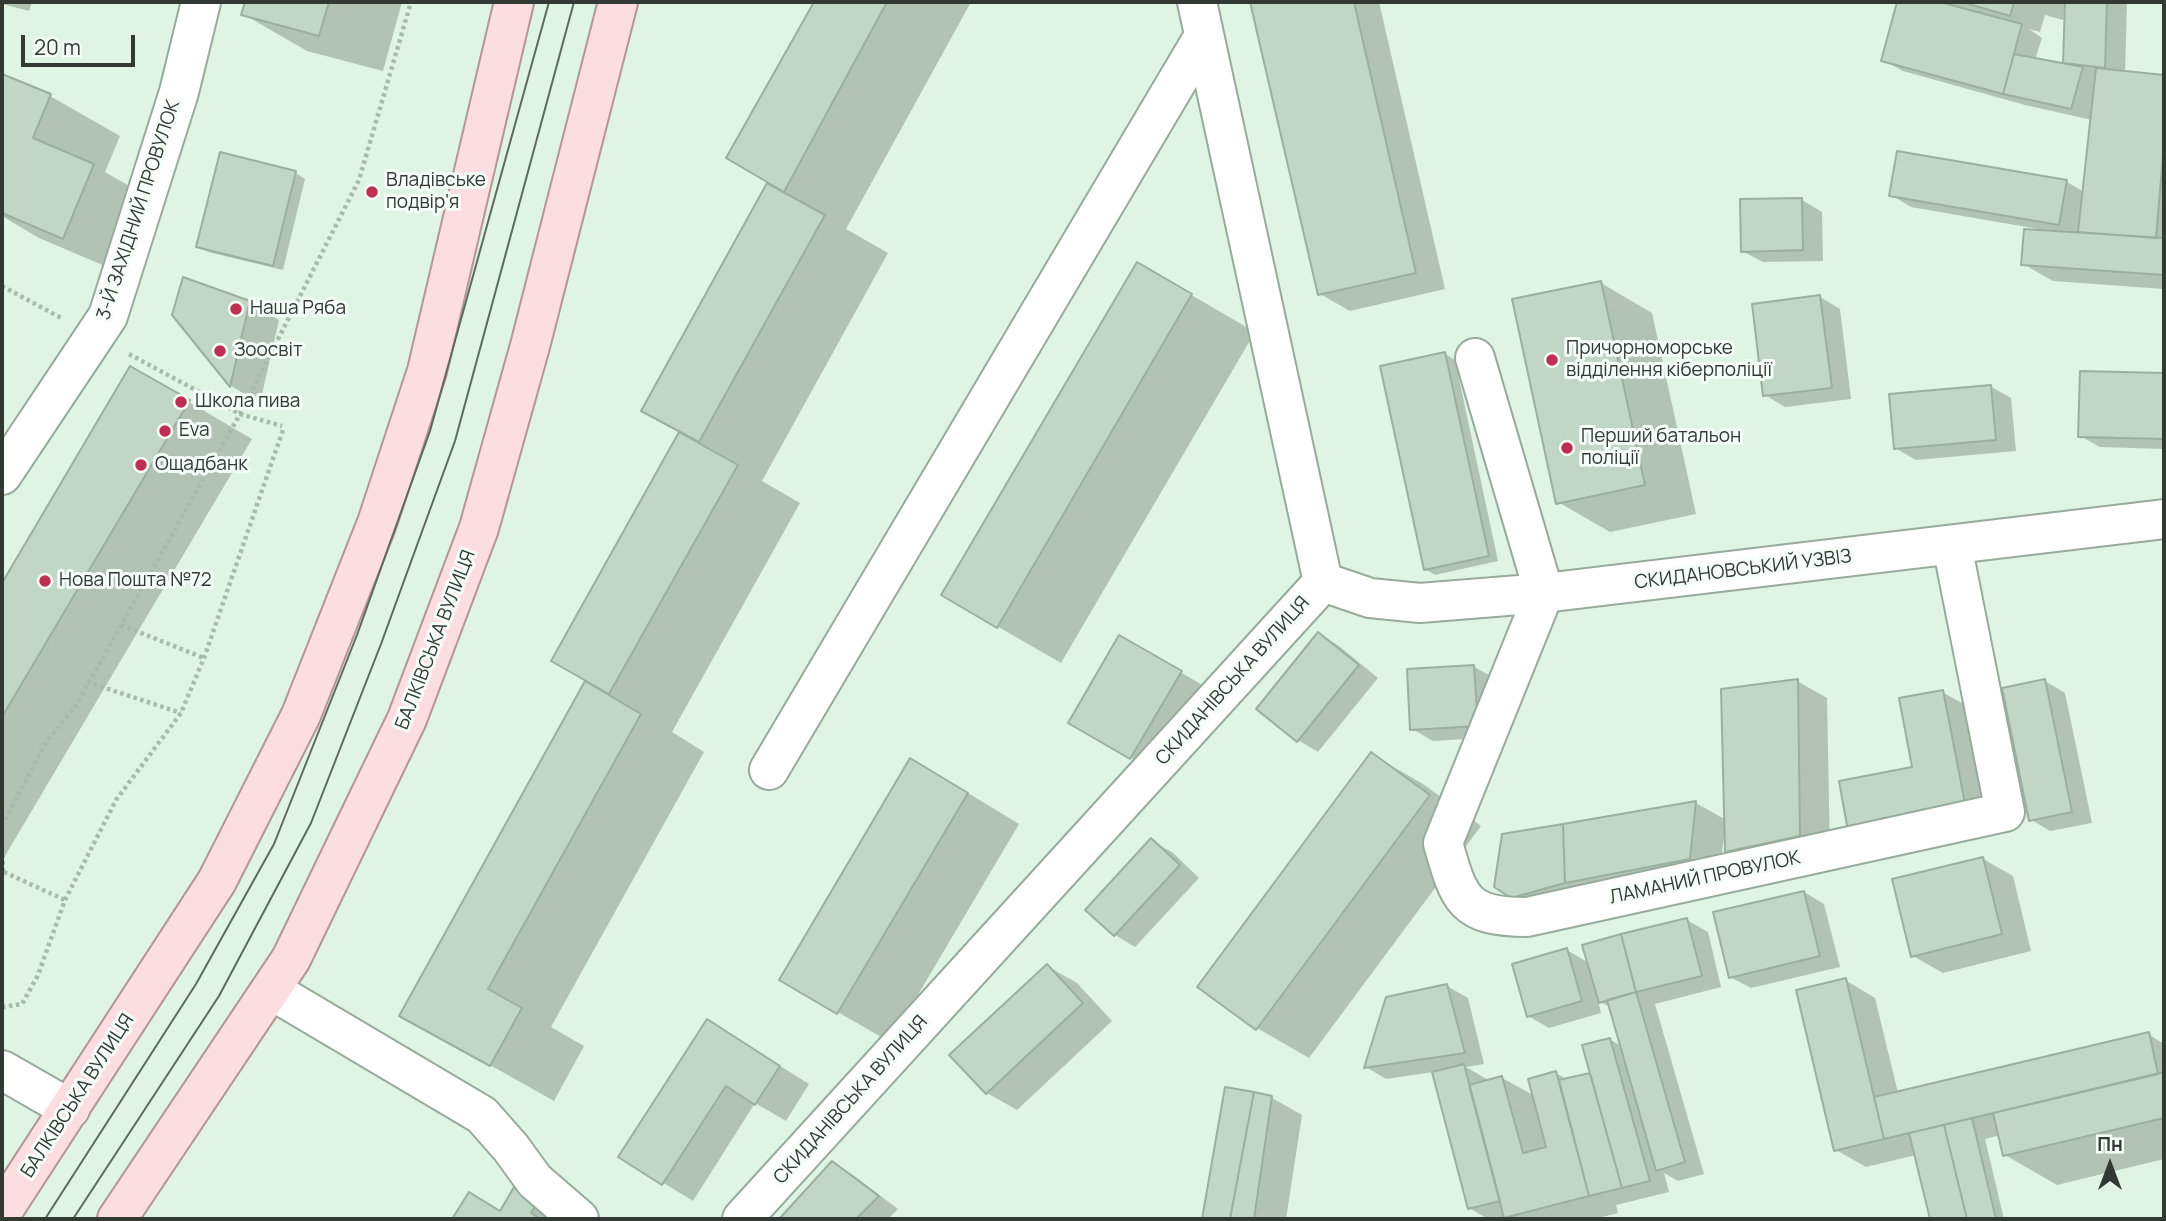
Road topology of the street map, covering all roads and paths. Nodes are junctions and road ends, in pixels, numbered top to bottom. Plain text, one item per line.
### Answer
1 (201, 2) edge
2 (411, 2) edge
3 (514, 2) edge
4 (618, 2) edge
5 (1201, 19) edge
6 (1475, 358) dead end
7 (240, 414) junction
8 (2, 475) edge
9 (2164, 519) edge
10 (1952, 545) junction
11 (1323, 583) junction
12 (1544, 593) junction
13 (121, 625) junction
14 (204, 658) junction
15 (87, 682) junction
16 (181, 713) junction
17 (769, 770) dead end
18 (2, 826) edge
19 (2, 840) edge
20 (3, 872) edge
21 (65, 900) junction
22 (271, 990) junction
23 (2, 1007) edge
24 (2, 1070) edge
25 (70, 1109) junction
26 (2, 1212) edge
27 (117, 1219) edge
28 (579, 1219) edge
29 (742, 1219) edge

1 - 8 street, 3-Й ЗАХІДНИЙ ПРОВУЛОК
2 - 7 path
3 - 25 main road, БАЛКІВСЬКА ВУЛИЦЯ
4 - 22 main road, БАЛКІВСЬКА ВУЛИЦЯ
5 - 11 street, СКИДАНІВСЬКА ВУЛИЦЯ
5 - 17 street
6 - 12 street
7 - 13 path
7 - 14 path
9 - 10 street, СКИДАНОВСЬКИЙ УЗВІЗ
10 - 12 street, СКИДАНОВСЬКИЙ УЗВІЗ
10 - 12 street, ЛАМАНИЙ ПРОВУЛОК
11 - 12 street, СКИДАНОВСЬКИЙ УЗВІЗ
11 - 29 street, СКИДАНІВСЬКА ВУЛИЦЯ
13 - 14 path
13 - 15 path
14 - 16 path
15 - 16 path
15 - 18 path
16 - 21 path
19 - 20 path
20 - 21 path
21 - 23 path
22 - 27 main road, БАЛКІВСЬКА ВУЛИЦЯ
22 - 28 street
24 - 25 street
25 - 26 main road, БАЛКІВСЬКА ВУЛИЦЯ

